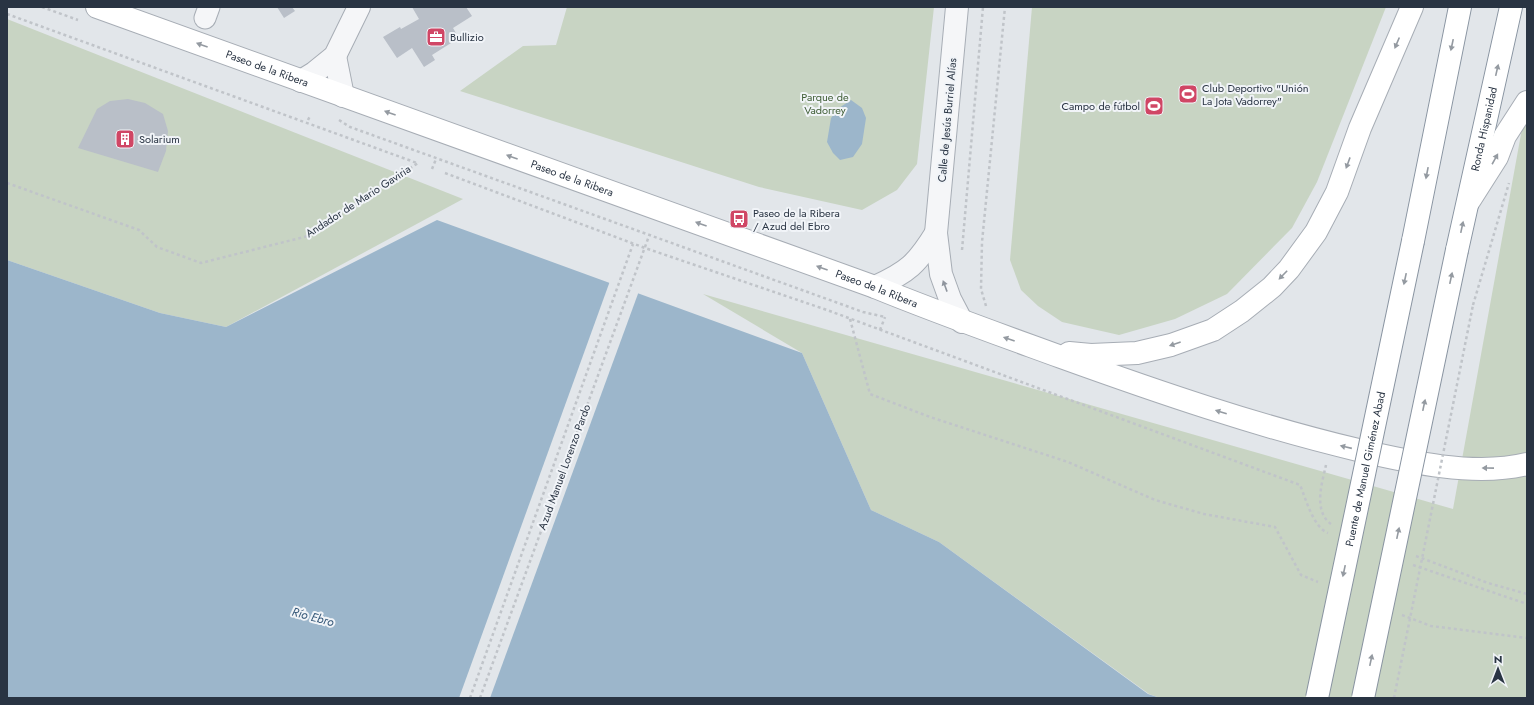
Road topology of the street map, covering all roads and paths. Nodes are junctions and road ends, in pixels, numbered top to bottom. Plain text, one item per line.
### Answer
1 (97, 7) edge
2 (359, 7) edge
3 (957, 7) edge
4 (983, 7) edge
5 (1005, 7) edge
6 (1412, 7) edge
7 (1460, 7) edge
8 (1511, 7) edge
9 (7, 14) edge
10 (335, 56) junction
11 (301, 81) junction
12 (343, 96) junction
13 (1527, 102) edge
14 (310, 116) dead end
15 (337, 118) dead end
16 (308, 120) dead end
17 (436, 159) junction
18 (432, 169) dead end
19 (444, 173) dead end
20 (1510, 180) dead end
21 (7, 183) edge
22 (1467, 204) junction
23 (936, 233) junction
24 (649, 236) junction
25 (633, 244) junction
26 (645, 248) junction
27 (962, 258) dead end
28 (875, 287) junction
29 (887, 311) dead end
30 (885, 317) junction
31 (889, 318) dead end
32 (850, 319) junction
33 (962, 322) junction
34 (880, 330) junction
35 (988, 331) junction
36 (1046, 352) junction
37 (1527, 464) edge
38 (1330, 533) dead end
39 (1411, 564) dead end
40 (1323, 584) dead end
41 (1527, 604) edge
42 (1395, 612) dead end
43 (1527, 638) edge
44 (470, 698) edge
45 (480, 698) edge
46 (1317, 698) edge
47 (1363, 698) edge
48 (1394, 698) edge

11 -> 1 main road, Paseo de la Ribera
2 - 10 street
3 - 23 street, Calle de Jesús Burriel Alías
4 - 27 path
5 - 35 path
6 -> 36 main road
7 -> 46 main road, Puente de Manuel Giménez Abad, bridge
22 -> 8 main road, Ronda Hispanidad
9 - 21 path, Andador de Mario Gaviria
10 - 11 street
10 - 12 street
11 - 12 main road, Paseo de la Ribera
28 -> 12 main road, Paseo de la Ribera
22 -> 13 main road
14 - 16 path
15 - 17 path
17 - 18 path
17 - 24 path
19 - 25 path
20 - 48 path, bridge
47 -> 22 main road, Ronda Hispanidad, bridge
23 - 28 street, Calle de Jesús Burriel Alías
33 -> 23 street, Calle de Jesús Burriel Alías
24 - 26 path, Azud Manuel Lorenzo Pardo
24 - 30 path
25 - 26 path
25 - 44 path, Azud Manuel Lorenzo Pardo
26 - 32 path
26 - 45 path, Azud Manuel Lorenzo Pardo
28 - 33 main road, Paseo de la Ribera
29 - 30 path
30 - 31 path
30 - 34 path
32 - 34 path
32 - 40 path
33 - 35 main road, Paseo de la Ribera
34 - 38 path
36 -> 35 main road, Paseo de la Ribera
37 -> 36 main road, Paseo de la Ribera
39 - 41 path
42 - 43 path

